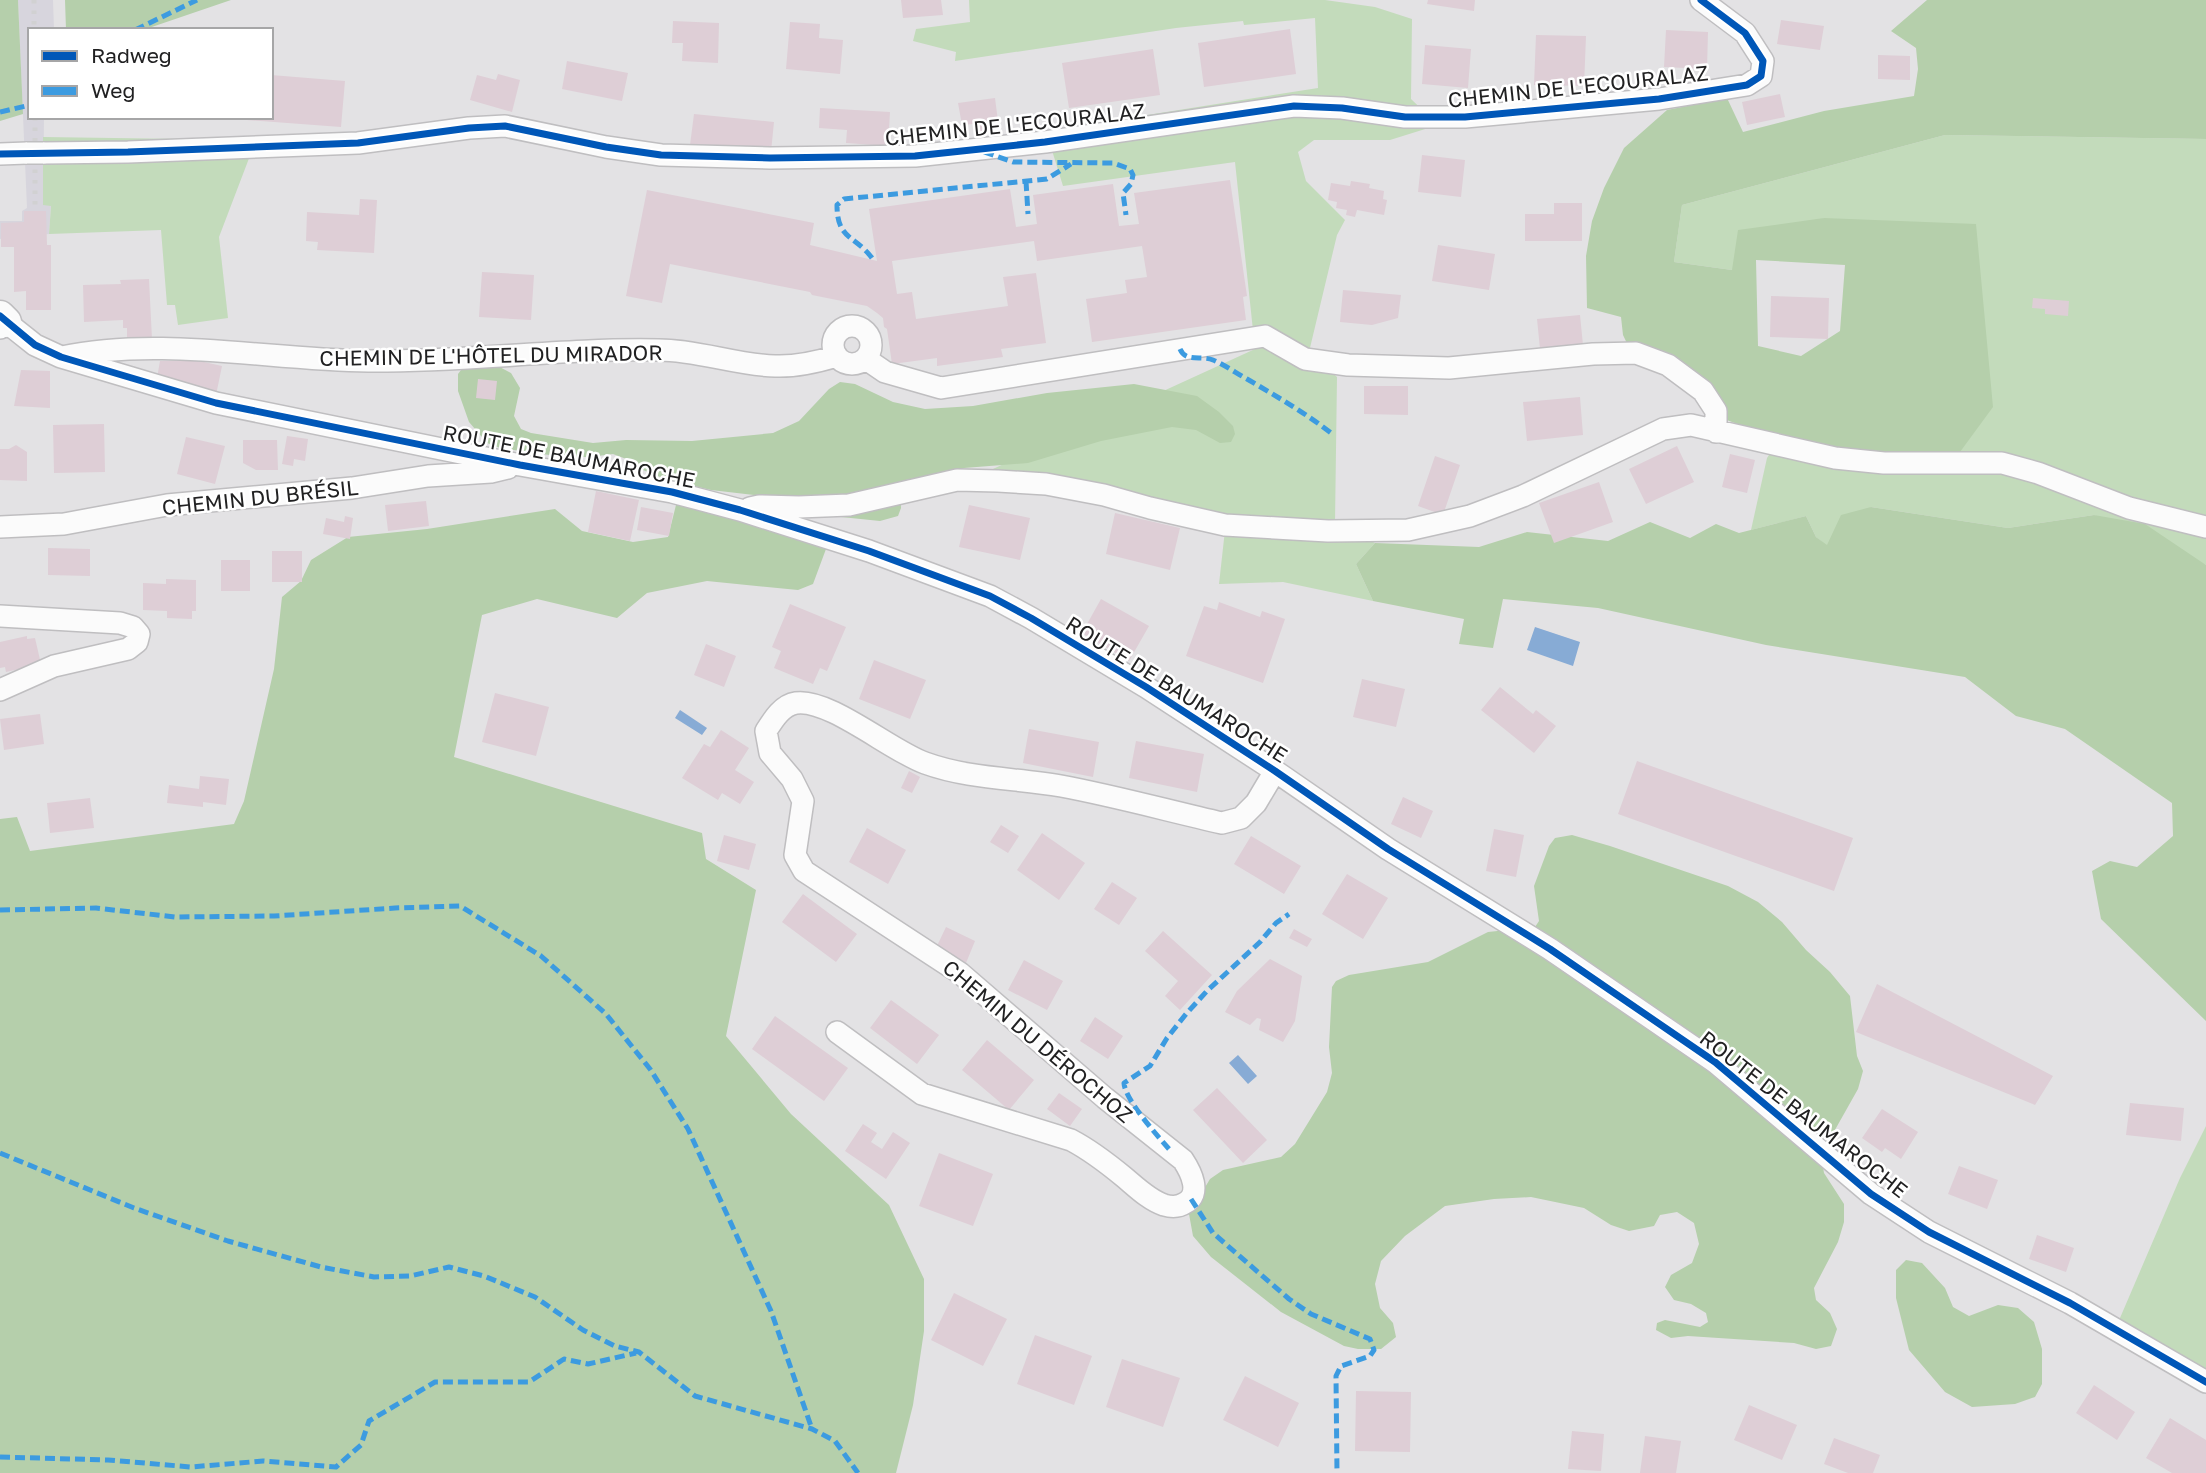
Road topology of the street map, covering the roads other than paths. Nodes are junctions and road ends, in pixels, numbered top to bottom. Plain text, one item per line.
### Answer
1 (1701, 0) edge
2 (0, 154) edge
3 (2, 322) edge
4 (837, 356) junction
5 (61, 357) junction
6 (866, 359) junction
7 (1716, 432) junction
8 (520, 465) junction
9 (740, 510) junction
10 (0, 527) edge
11 (2206, 527) edge
12 (0, 616) edge
13 (0, 690) edge
14 (1275, 771) junction
15 (837, 1032) dead end
16 (2206, 1382) edge

1 - 2 street, CHEMIN DE L'ECOURALAZ
3 - 5 street, ROUTE DE BAUMAROCHE
4 - 5 street, CHEMIN DE L'HÔTEL DU MIRADOR
4 - 6 street
4 - 6 street
5 - 8 street, ROUTE DE BAUMAROCHE
6 - 7 street
7 - 9 street
7 - 11 street
8 - 9 street, ROUTE DE BAUMAROCHE
8 - 10 street, CHEMIN DU BRÉSIL
9 - 14 street, ROUTE DE BAUMAROCHE
12 - 13 street
14 - 15 street, CHEMIN DU DÉROCHOZ
14 - 16 street, ROUTE DE BAUMAROCHE

